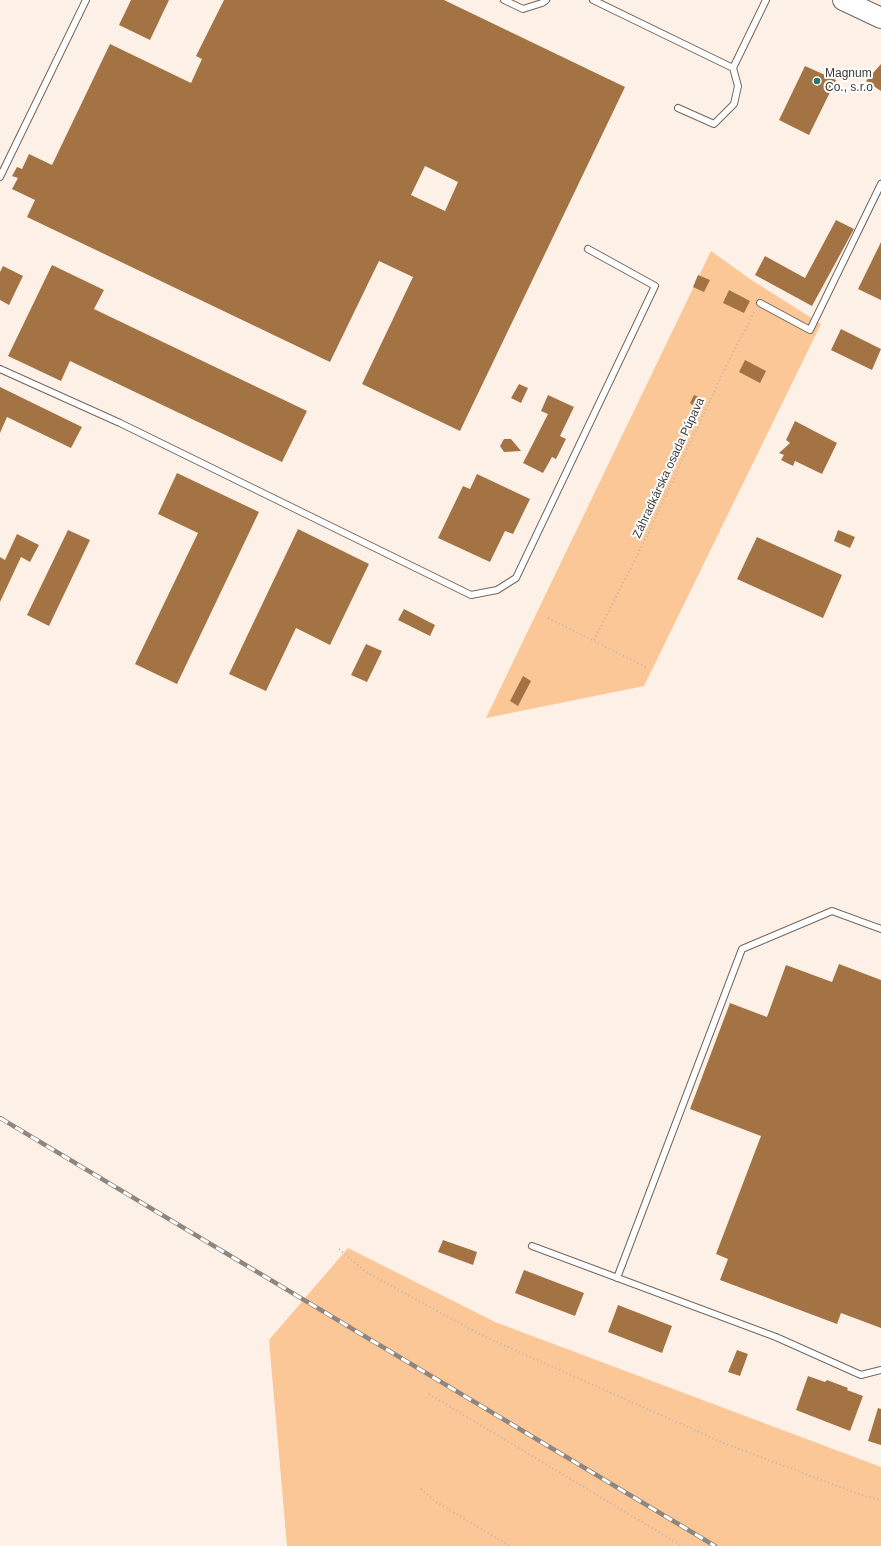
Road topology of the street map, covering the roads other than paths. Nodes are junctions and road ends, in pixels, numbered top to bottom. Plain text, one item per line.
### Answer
1 (86, 0) edge
2 (504, 0) edge
3 (546, 0) edge
4 (594, 0) edge
5 (766, 0) edge
6 (843, 0) edge
7 (881, 18) edge
8 (733, 68) junction
9 (678, 108) dead end
10 (0, 177) edge
11 (881, 184) edge
12 (588, 250) dead end
13 (760, 303) road end
14 (0, 369) edge
15 (881, 929) edge
16 (532, 1246) dead end
17 (617, 1278) junction
18 (881, 1370) edge

1 - 10 lane
2 - 3 lane
4 - 8 lane
5 - 8 lane
6 - 7 main road
8 - 9 lane
11 - 13 lane
12 - 14 lane
15 - 17 lane
16 - 17 lane
17 - 18 lane

